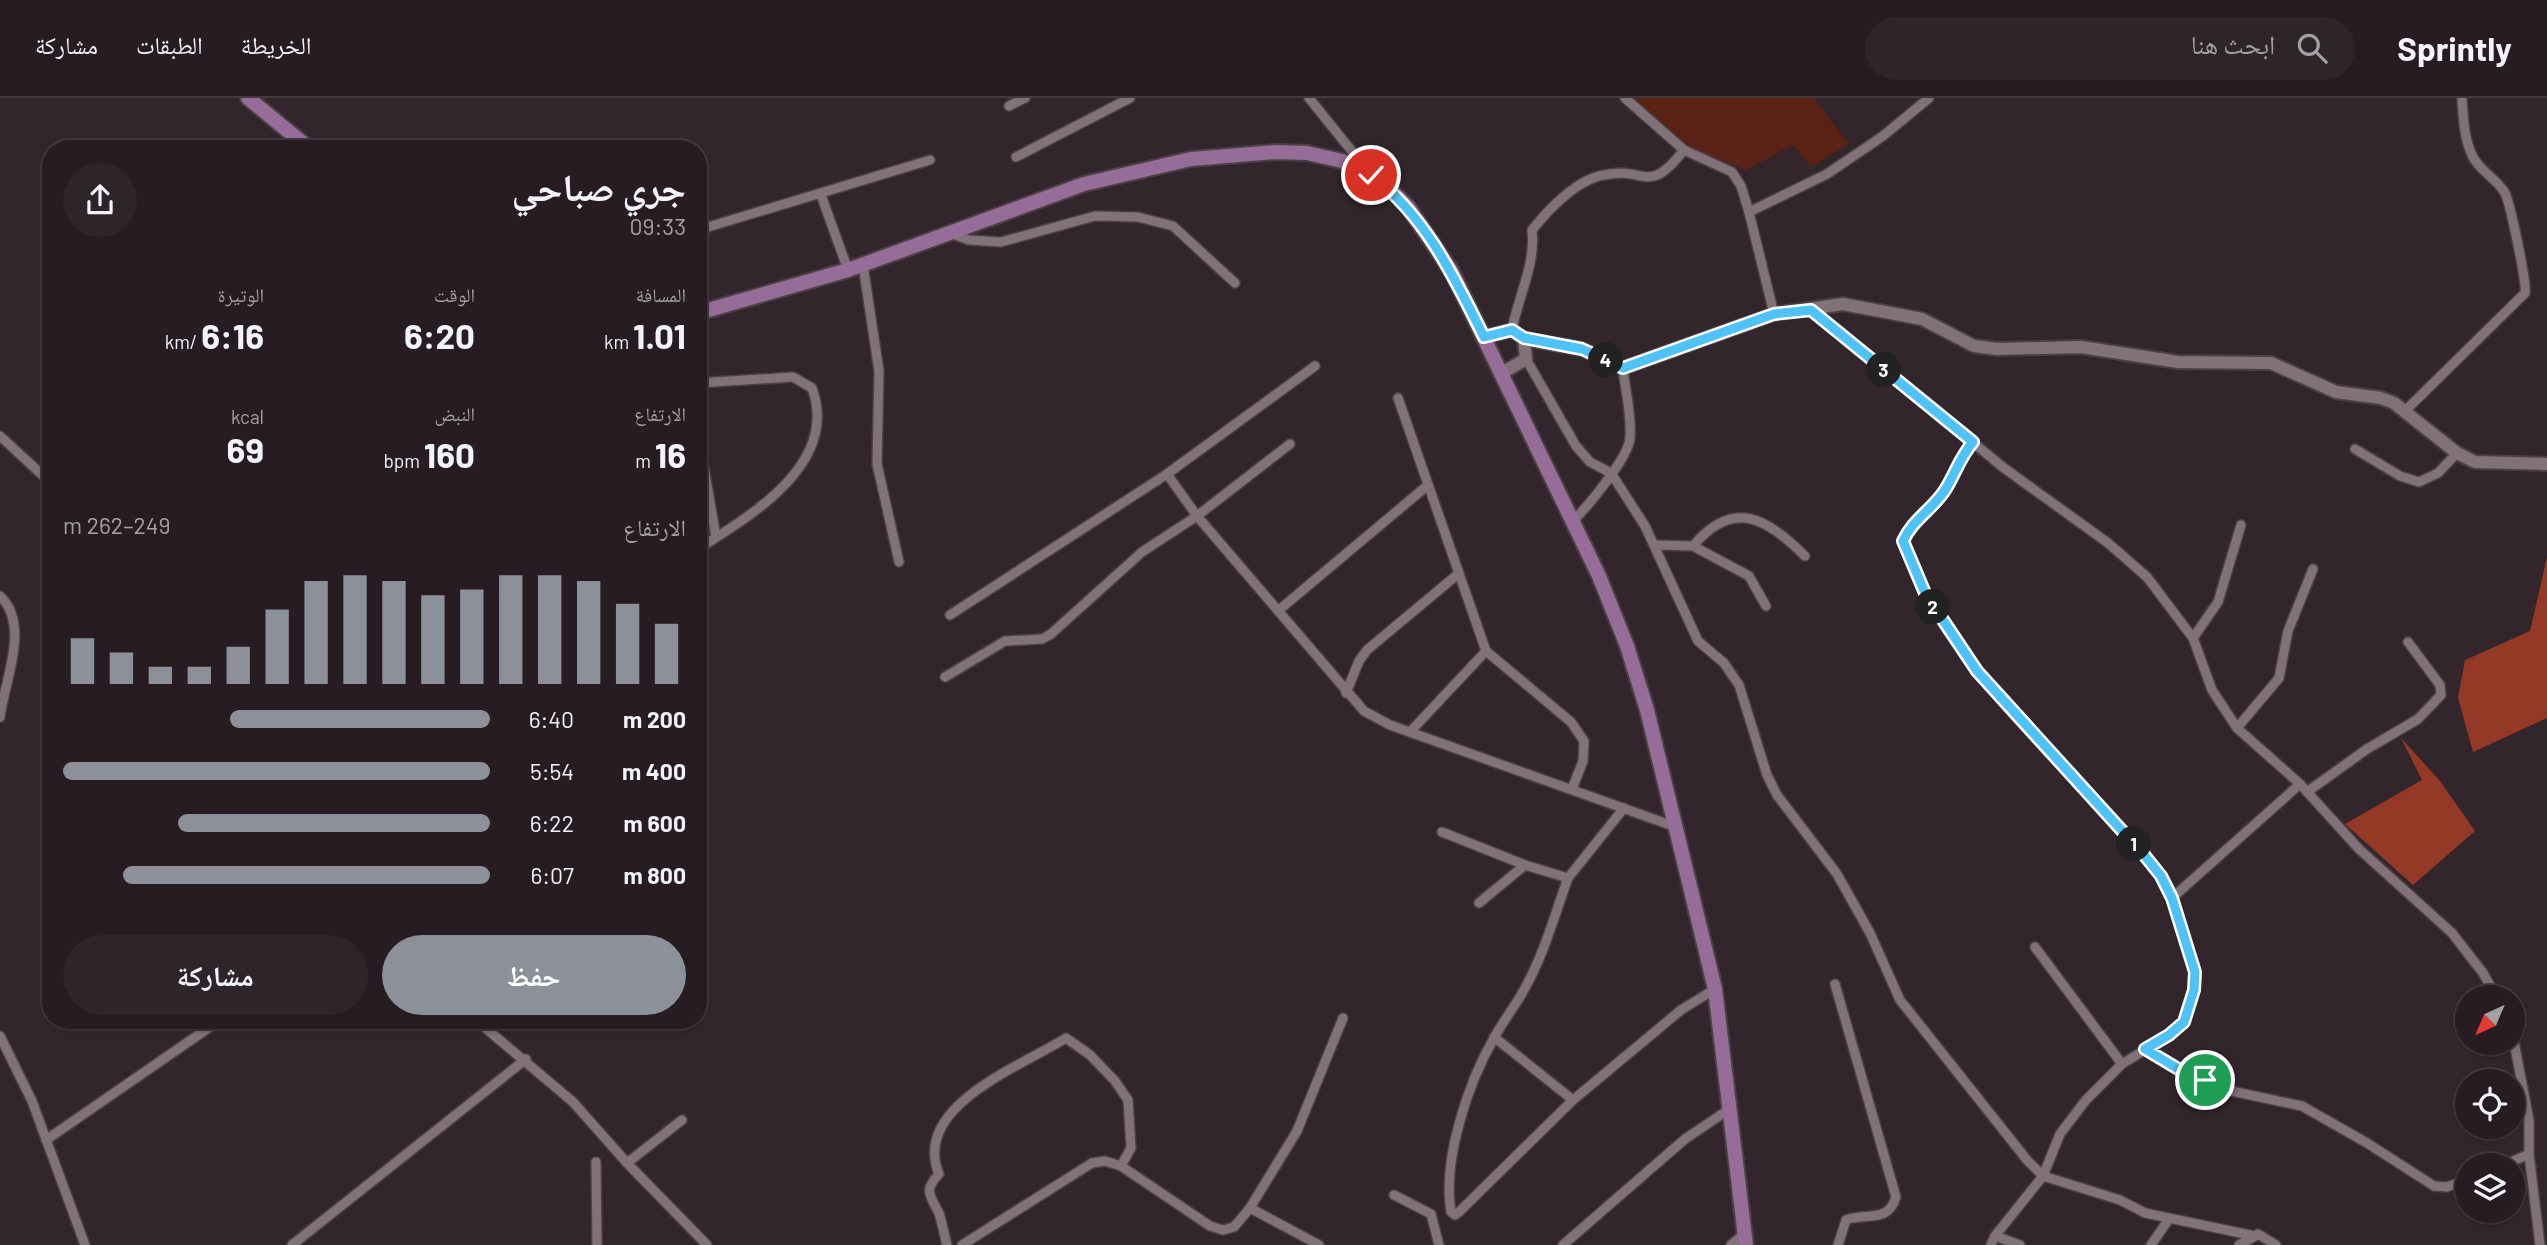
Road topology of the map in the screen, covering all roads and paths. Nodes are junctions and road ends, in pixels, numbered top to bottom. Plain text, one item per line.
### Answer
1 (248, 98) edge
2 (1025, 98) edge
3 (1130, 98) edge
4 (1309, 98) edge
5 (1625, 98) edge
6 (1928, 98) edge
7 (2462, 98) edge
8 (1009, 106) dead end
9 (299, 140) edge
10 (1684, 150) junction
11 (1016, 157) dead end
12 (930, 160) dead end
13 (1371, 175) junction
14 (821, 195) junction
15 (1749, 212) junction
16 (707, 227) edge
17 (948, 232) junction
18 (863, 265) junction
19 (848, 271) junction
20 (1235, 283) dead end
21 (707, 310) edge
22 (1811, 310) junction
23 (1774, 314) junction
24 (1512, 330) junction
25 (1484, 337) junction
26 (1524, 338) junction
27 (1526, 359) junction
28 (1315, 366) dead end
29 (1623, 368) junction
30 (1500, 374) junction
31 (707, 382) edge
32 (1398, 398) dead end
33 (2405, 411) junction
34 (0, 436) edge
35 (1973, 442) junction
36 (1290, 444) dead end
37 (2355, 449) dead end
38 (2457, 453) junction
39 (2547, 464) edge
40 (1611, 473) junction
41 (1167, 474) junction
42 (42, 475) edge
43 (707, 485) edge
44 (1428, 485) junction
45 (1197, 516) junction
46 (1573, 521) junction
47 (2241, 525) dead end
48 (716, 537) junction
49 (707, 543) edge
50 (1655, 545) junction
51 (1693, 546) junction
52 (1805, 556) dead end
53 (899, 562) dead end
54 (2313, 569) dead end
55 (1458, 574) junction
56 (0, 596) edge
57 (1766, 606) dead end
58 (1279, 610) junction
59 (950, 615) dead end
60 (2193, 638) junction
61 (2408, 642) dead end
62 (1486, 651) junction
63 (945, 677) dead end
64 (1346, 693) junction
65 (0, 718) edge
66 (2237, 728) junction
67 (1410, 732) junction
68 (2303, 788) junction
69 (1572, 789) junction
70 (1624, 808) junction
71 (1676, 827) junction
72 (1442, 832) dead end
73 (1525, 865) junction
74 (1568, 878) junction
75 (2172, 898) junction
76 (1479, 903) dead end
77 (2035, 947) dead end
78 (1835, 984) dead end
79 (2490, 985) edge
80 (1715, 989) junction
81 (1343, 1018) dead end
82 (207, 1029) edge
83 (488, 1029) edge
84 (0, 1036) edge
85 (1494, 1037) junction
86 (2145, 1049) junction
87 (2517, 1055) edge
88 (526, 1059) junction
89 (2122, 1064) junction
90 (1573, 1100) junction
91 (1731, 1108) junction
92 (682, 1121) dead end
93 (46, 1140) junction
94 (2529, 1154) junction
95 (2525, 1156) edge
96 (596, 1162) dead end
97 (627, 1163) junction
98 (1122, 1166) junction
99 (2043, 1177) junction
100 (2455, 1184) edge
101 (1394, 1195) dead end
102 (1250, 1208) junction
103 (2169, 1219) junction
104 (2255, 1236) junction
105 (1745, 1239) edge
106 (1993, 1240) edge
107 (85, 1245) edge
108 (292, 1245) edge
109 (597, 1245) edge
110 (707, 1245) edge
111 (947, 1245) edge
112 (962, 1245) edge
113 (1319, 1245) edge
114 (1439, 1245) edge
115 (1563, 1245) edge
116 (1731, 1245) edge
117 (1839, 1245) edge
118 (2020, 1245) edge
119 (2151, 1245) edge
120 (2239, 1245) edge
121 (2276, 1245) edge
122 (2540, 1245) edge

1 - 9 main road
2 - 8 street
3 - 11 street
4 - 13 street
5 - 10 street
6 - 15 street
7 - 33 street
10 - 15 street
10 - 24 street
12 - 14 street
13 - 17 main road
13 - 25 main road
14 - 16 street
14 - 19 street
15 - 23 street
17 - 18 main road
17 - 20 street
18 - 19 main road
18 - 53 street
19 - 21 main road
22 - 23 street
22 - 33 street
22 - 35 street
23 - 29 street
24 - 25 street
24 - 26 street
25 - 30 main road
26 - 27 street
26 - 29 street
27 - 30 street
27 - 40 street
28 - 41 street
29 - 40 street
30 - 46 main road
31 - 48 street
32 - 44 street
33 - 38 street
34 - 42 street
35 - 60 street
35 - 75 street
36 - 45 street
37 - 38 street
38 - 39 street
40 - 46 street
40 - 50 street
41 - 45 street
41 - 59 street
43 - 48 street
44 - 55 street
44 - 58 street
45 - 58 street
45 - 63 street
46 - 71 main road
47 - 60 street
48 - 49 street
50 - 51 street
50 - 99 street
51 - 52 street
51 - 57 street
54 - 66 street
55 - 62 street
55 - 64 street
56 - 65 street
58 - 64 street
60 - 66 street
61 - 68 street
62 - 67 street
62 - 69 street
64 - 67 street
66 - 68 street
67 - 69 street
68 - 75 street
68 - 79 street
69 - 70 street
70 - 71 street
70 - 74 street
71 - 80 main road
72 - 73 street
73 - 74 street
73 - 76 street
74 - 85 street
75 - 86 street
77 - 89 street
78 - 117 street
80 - 90 street
80 - 91 main road
81 - 102 street
82 - 93 street
83 - 88 street
84 - 93 street
85 - 90 street
85 - 90 street
86 - 89 street
86 - 100 street
87 - 94 street
88 - 97 street
88 - 108 street
89 - 99 street
91 - 105 main road
91 - 115 street
92 - 97 street
93 - 107 street
94 - 95 street
94 - 122 street
96 - 109 street
97 - 110 street
98 - 102 street
98 - 111 street
98 - 112 street
99 - 103 street
99 - 106 street
101 - 114 street
102 - 113 street
103 - 104 street
103 - 119 street
104 - 120 street
104 - 121 street
105 - 116 street
106 - 118 street

